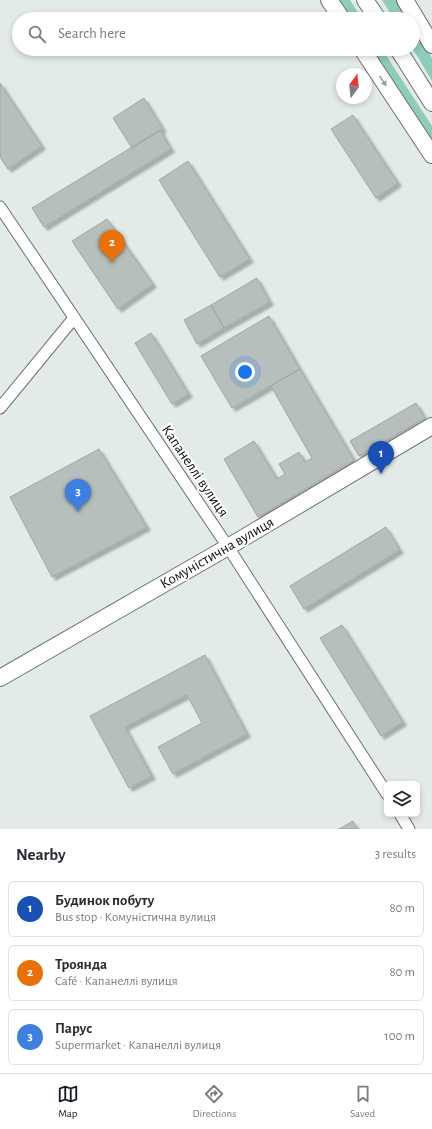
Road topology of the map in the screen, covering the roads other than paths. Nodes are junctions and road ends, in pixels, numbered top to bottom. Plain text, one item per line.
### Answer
1 (329, 0) edge
2 (365, 0) edge
3 (405, 0) edge
4 (337, 12) edge
5 (373, 12) edge
6 (412, 12) edge
7 (420, 25) edge
8 (432, 45) edge
9 (367, 56) edge
10 (402, 56) edge
11 (432, 103) edge
12 (432, 154) edge
13 (0, 207) edge
14 (74, 318) junction
15 (0, 408) edge
16 (432, 426) edge
17 (228, 547) junction
18 (0, 678) edge
19 (384, 789) edge
20 (402, 817) edge
21 (410, 829) edge

1 - 4 main road
2 - 5 main road
3 - 6 main road
7 - 8 main road
9 -> 12 main road
10 - 11 main road
13 - 14 street, Капанеллі вулиця
14 - 15 street
14 - 17 street, Капанеллі вулиця
16 - 17 main road, Комуністична вулиця
17 - 18 main road, Комуністична вулиця
17 - 19 street, Капанеллі вулиця
20 - 21 street

